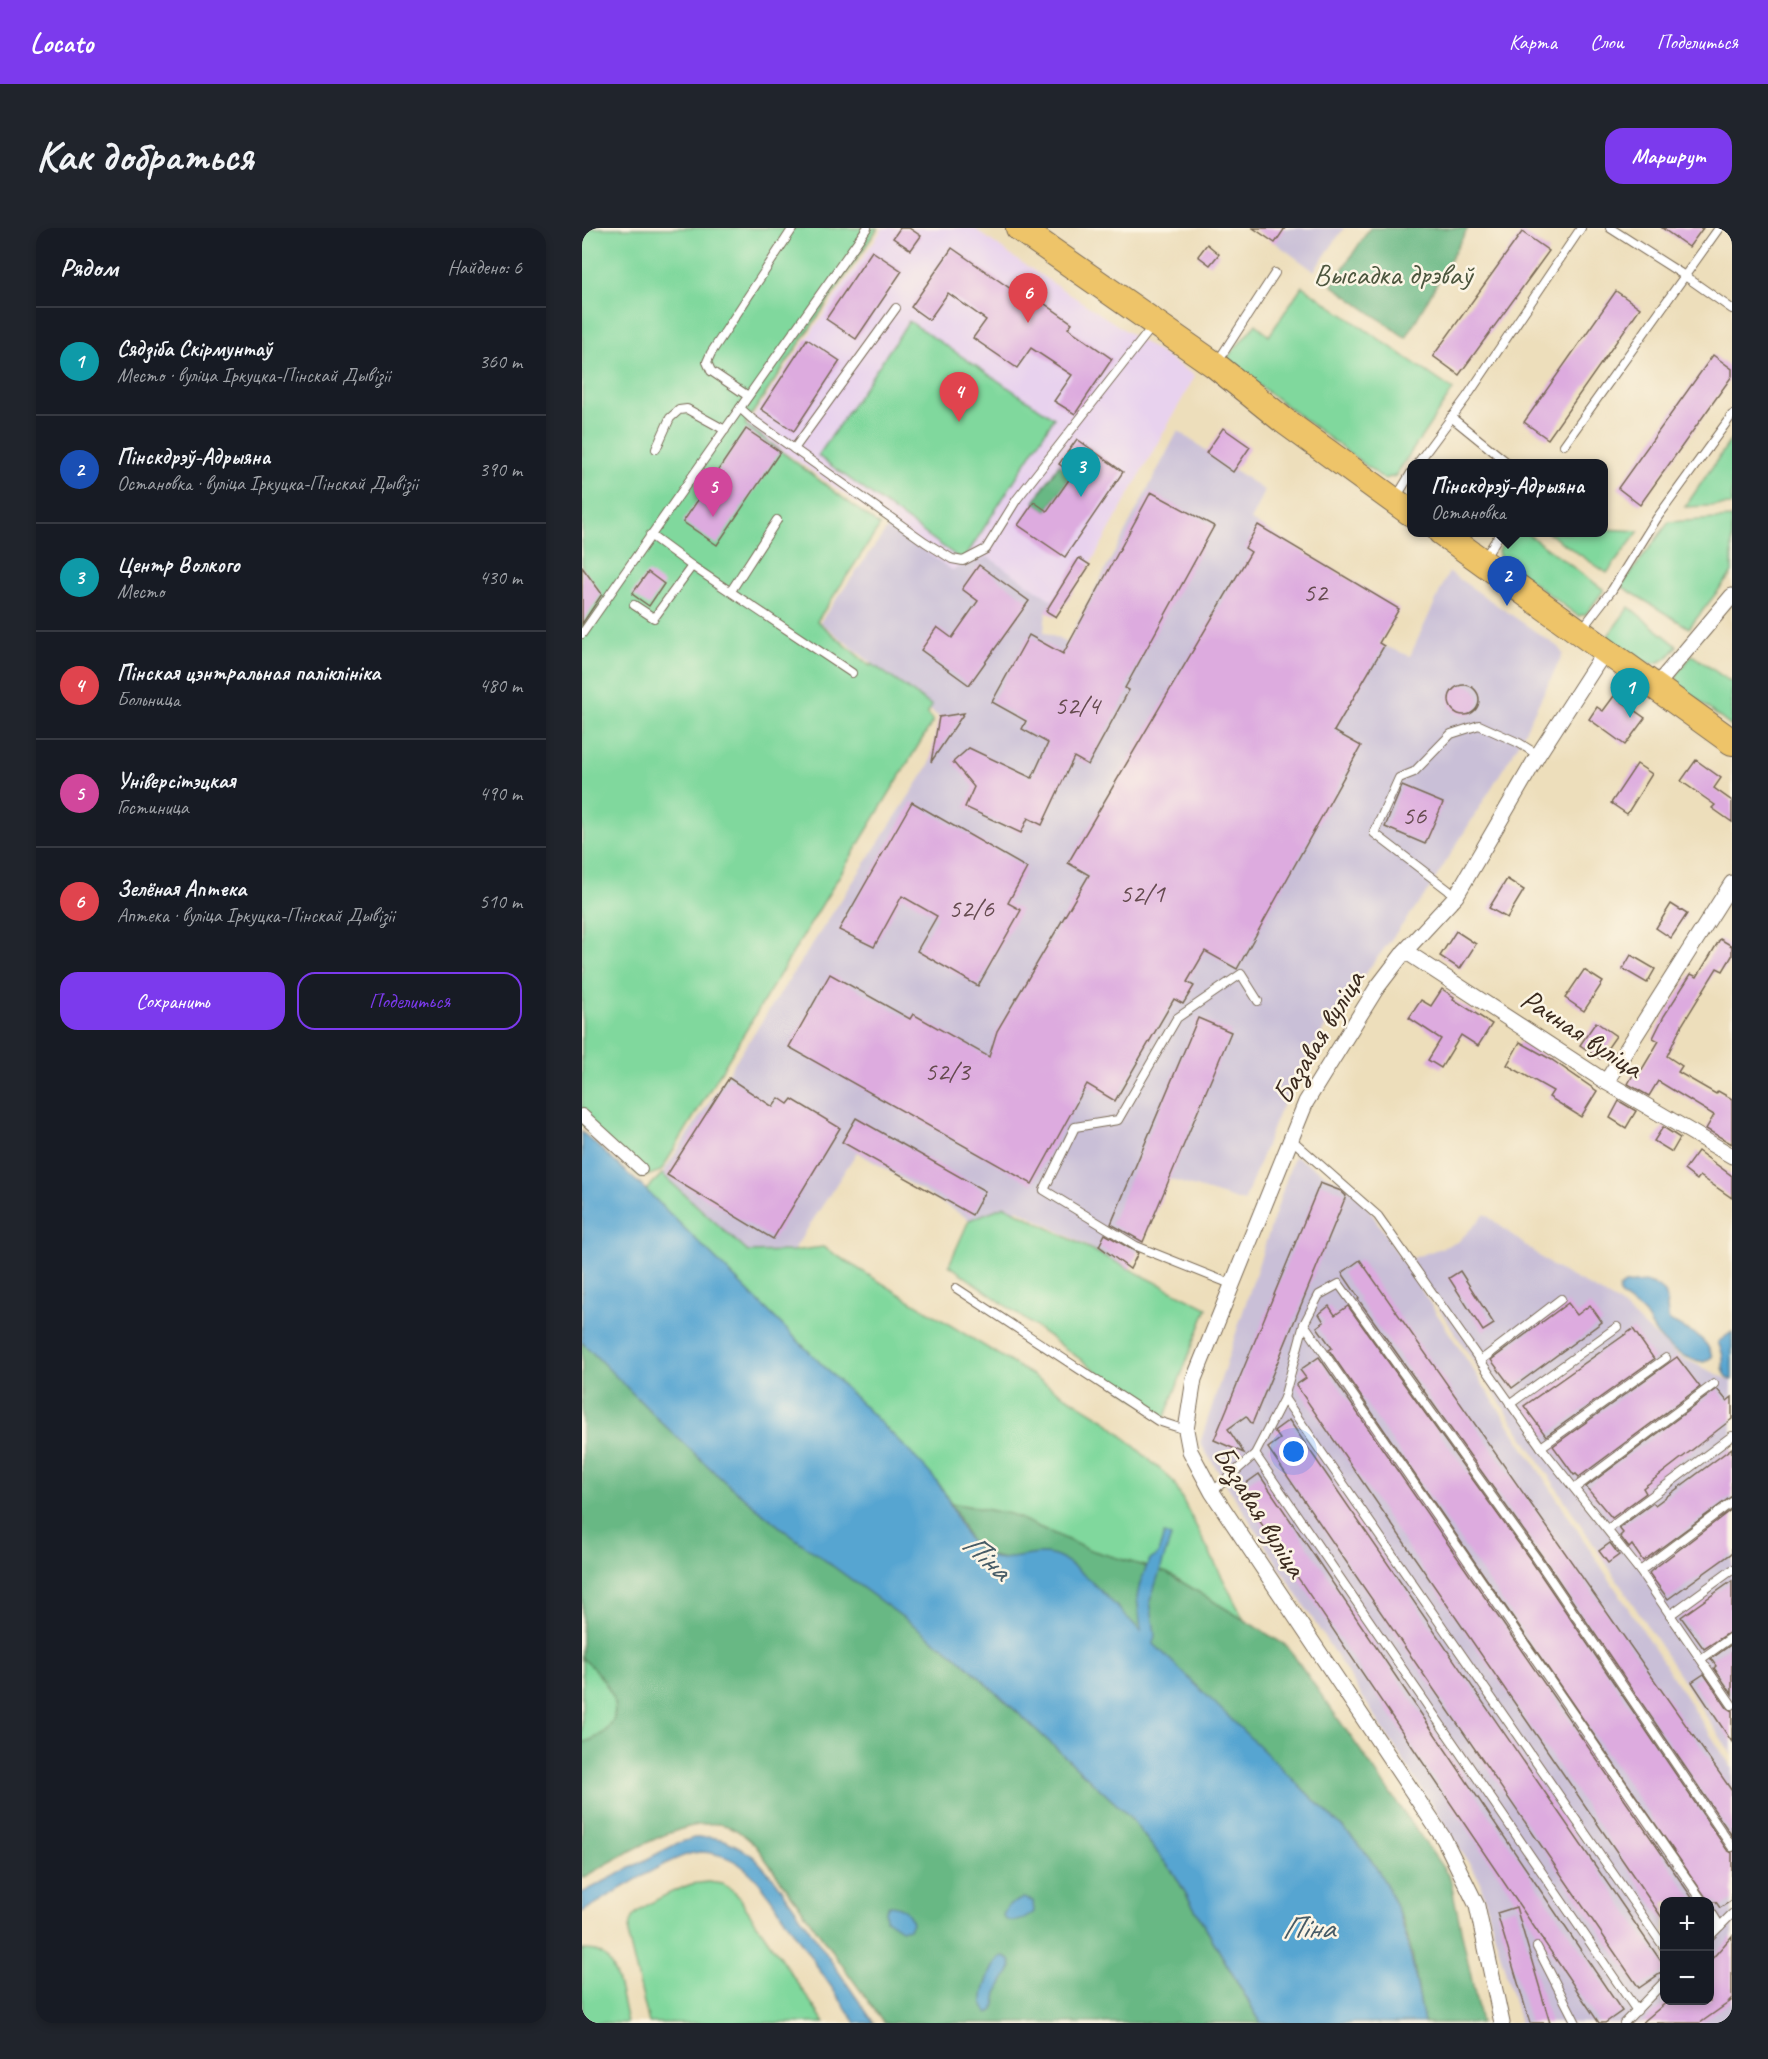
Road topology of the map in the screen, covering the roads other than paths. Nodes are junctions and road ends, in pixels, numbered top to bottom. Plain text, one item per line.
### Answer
1 (793, 228) edge
2 (867, 228) edge
3 (1019, 228) edge
4 (1581, 228) edge
5 (1611, 228) edge
6 (1719, 228) edge
7 (1275, 273) dead end
8 (1685, 276) junction
9 (896, 308) dead end
10 (1732, 309) edge
11 (1154, 323) junction
12 (1215, 365) junction
13 (748, 396) junction
14 (740, 408) junction
15 (1732, 415) edge
16 (1451, 417) junction
17 (725, 430) junction
18 (1564, 445) dead end
19 (656, 449) dead end
20 (794, 449) junction
21 (1421, 459) edge
22 (1503, 459) edge
23 (1407, 488) edge
24 (1402, 507) edge
25 (777, 520) dead end
26 (650, 535) junction
27 (1448, 537) edge
28 (1498, 537) edge
29 (1482, 561) junction
30 (692, 566) junction
31 (731, 591) junction
32 (1732, 596) edge
33 (634, 605) dead end
34 (1580, 632) junction
35 (582, 634) edge
36 (1605, 651) junction
37 (852, 673) dead end
38 (1656, 686) junction
39 (1732, 742) edge
40 (1538, 755) junction
41 (1732, 884) edge
42 (1456, 896) junction
43 (1406, 951) junction
44 (1258, 1001) dead end
45 (1606, 1082) junction
46 (582, 1115) edge
47 (1290, 1138) junction
48 (1732, 1156) edge
49 (640, 1169) dead end
50 (1231, 1284) junction
51 (956, 1288) dead end
52 (1561, 1299) dead end
53 (1304, 1324) junction
54 (1617, 1327) dead end
55 (1666, 1358) dead end
56 (1480, 1361) junction
57 (1714, 1384) dead end
58 (1284, 1398) junction
59 (1510, 1404) junction
60 (1186, 1430) junction
61 (1732, 1436) edge
62 (1541, 1447) junction
63 (1255, 1454) junction
64 (1575, 1488) junction
65 (1212, 1492) junction
66 (1732, 1502) edge
67 (1608, 1529) junction
68 (1732, 1570) edge
69 (1640, 1571) junction
70 (1670, 1615) junction
71 (1732, 1637) edge
72 (1701, 1659) junction
73 (1732, 1704) edge
74 (1732, 1847) edge
75 (1700, 1897) edge
76 (1732, 1914) edge
77 (1714, 1916) edge
78 (1720, 1926) junction
79 (1714, 1932) edge
80 (1660, 1940) edge
81 (1537, 1947) dead end
82 (1660, 1987) edge
83 (1637, 2010) junction
84 (1502, 2023) edge
85 (1576, 2023) edge
86 (1624, 2023) edge

1 - 13 lane
2 - 13 lane
3 - 11 main road
4 - 16 lane
5 - 8 lane
6 - 8 lane
7 - 12 lane
8 - 10 lane
8 - 18 lane
9 - 20 lane
11 - 12 main road
11 - 20 lane
12 - 24 main road
13 - 14 lane
14 - 17 lane
14 - 20 lane
15 - 34 lane
16 - 21 lane
16 - 22 lane
17 - 19 lane
17 - 26 lane
23 - 24 lane
25 - 31 lane
26 - 30 lane
26 - 35 lane
27 - 29 main road
28 - 29 lane
29 - 34 main road
30 - 31 lane
30 - 33 lane
31 - 37 lane
32 - 38 street
34 - 36 main road
36 - 38 main road
36 - 40 street, Базавая вуліца
38 - 39 main road
40 - 42 street, Базавая вуліца
40 - 42 lane
41 - 45 street
42 - 43 street, Базавая вуліца
43 - 45 street, Рачная вуліца
43 - 47 street, Базавая вуліца
44 - 50 lane
45 - 48 street, Рачная вуліца
46 - 49 street
47 - 50 street, Базавая вуліца
47 - 56 lane
50 - 60 street, Базавая вуліца
51 - 60 lane
52 - 56 lane
53 - 58 lane
53 - 74 lane
53 - 75 lane
54 - 59 lane
55 - 62 lane
56 - 59 lane
57 - 64 lane
58 - 63 lane
58 - 80 lane
59 - 62 lane
60 - 65 street, Базавая вуліца
61 - 67 lane
62 - 64 lane
63 - 65 lane
63 - 83 lane
64 - 67 lane
65 - 84 street, Базавая вуліца
66 - 69 lane
67 - 69 lane
68 - 70 lane
69 - 70 lane
70 - 72 lane
71 - 72 lane
72 - 73 lane
76 - 78 lane
77 - 78 lane
78 - 79 lane
81 - 85 lane
82 - 83 lane
83 - 86 lane

